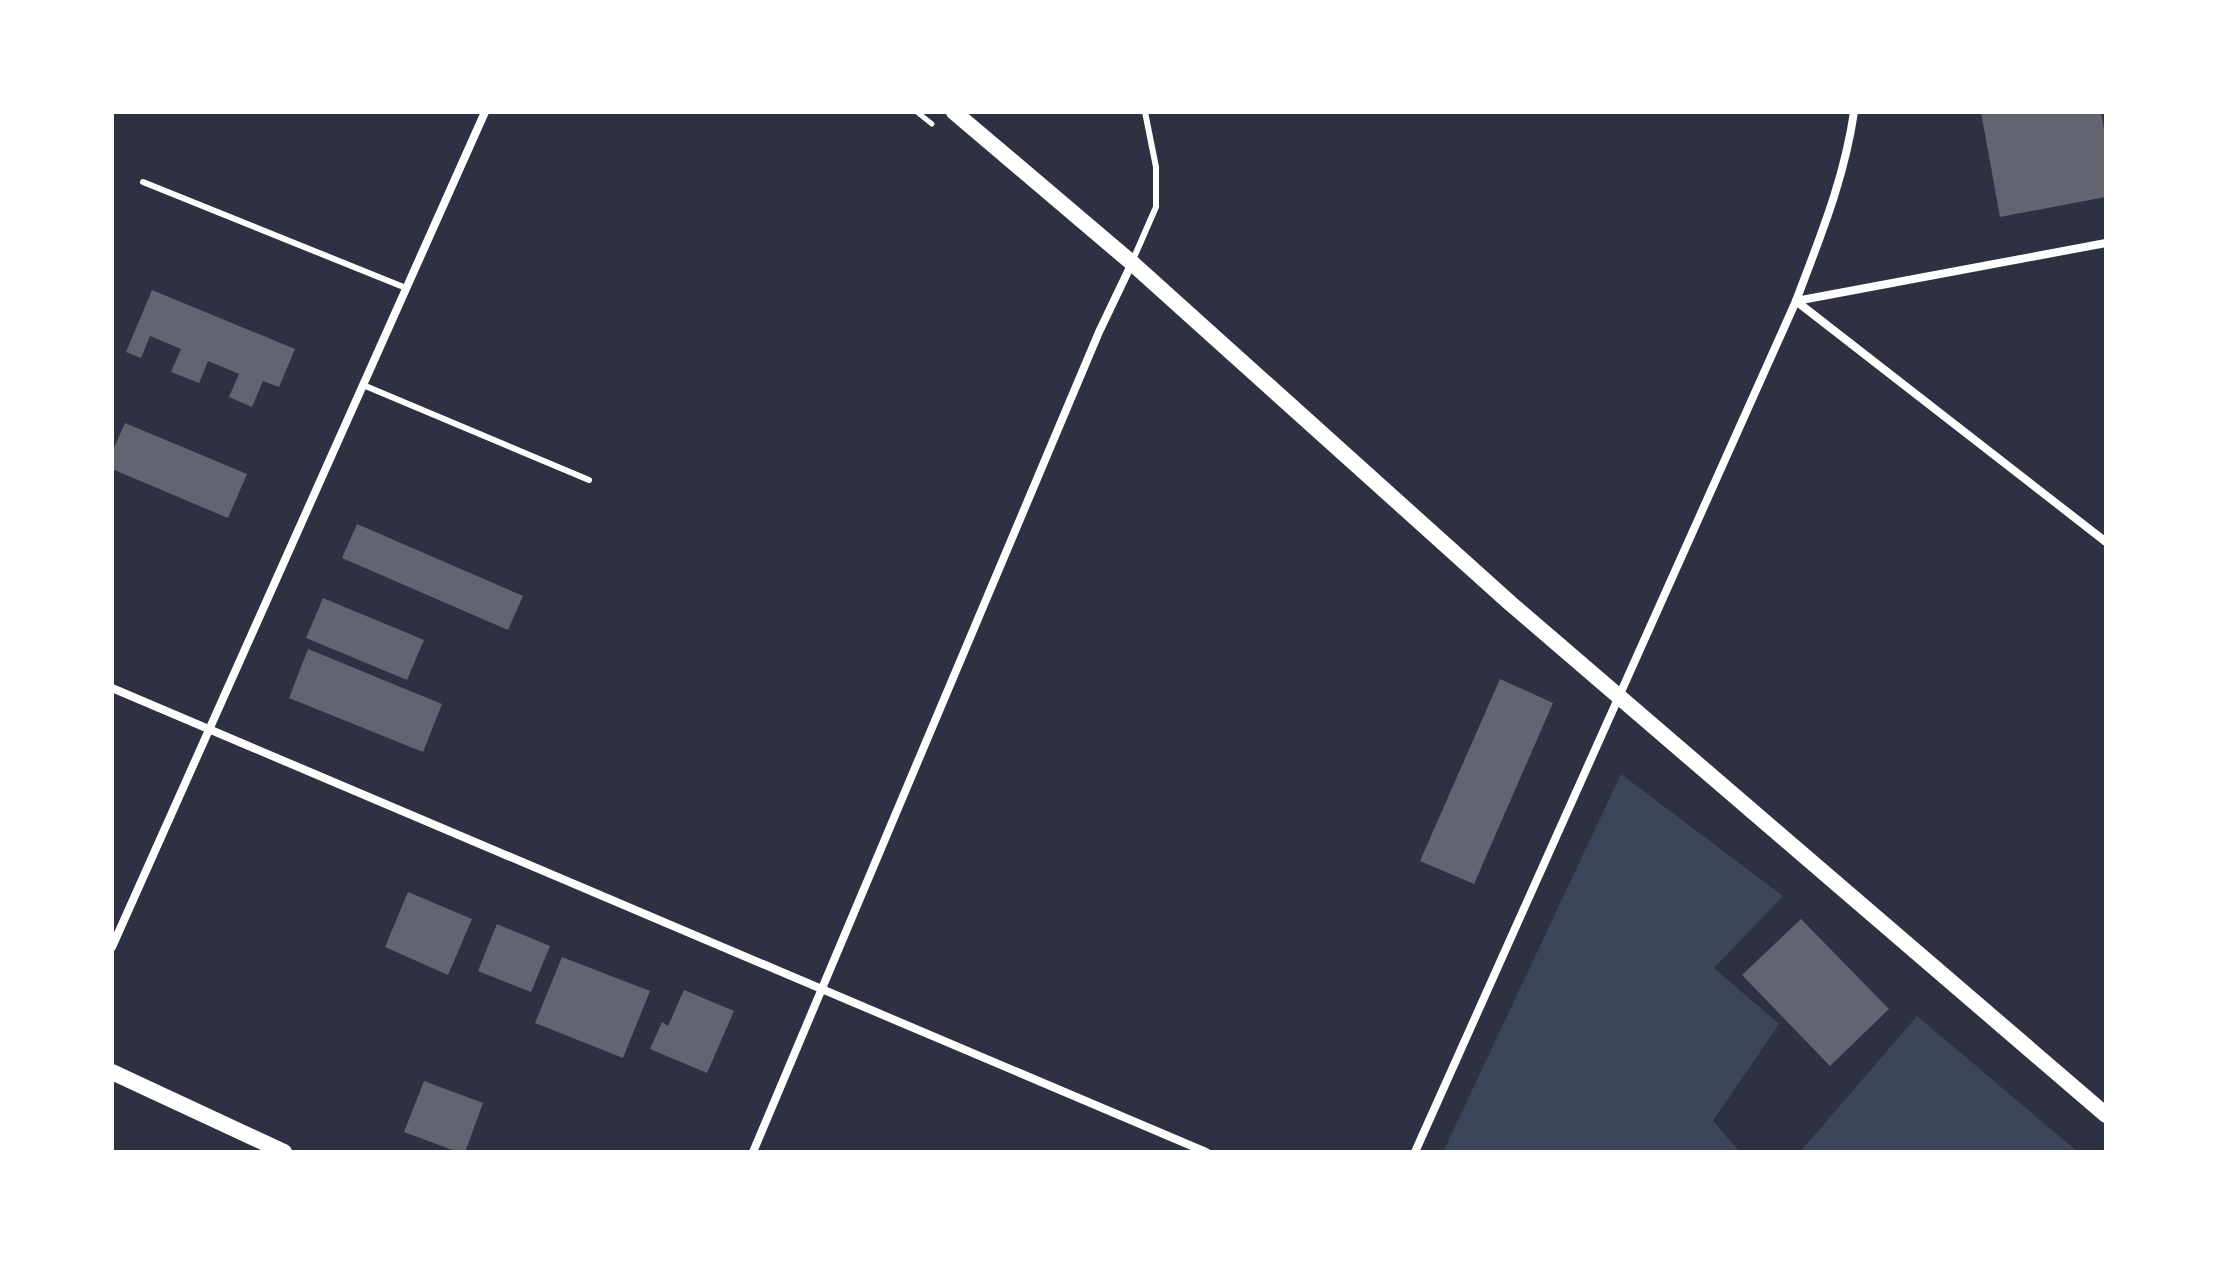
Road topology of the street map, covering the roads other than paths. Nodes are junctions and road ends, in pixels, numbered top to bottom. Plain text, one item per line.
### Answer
1 (485, 112) edge
2 (954, 112) edge
3 (1145, 112) edge
4 (1854, 112) edge
5 (143, 182) dead end
6 (2106, 243) edge
7 (1132, 263) junction
8 (406, 288) junction
9 (1796, 301) junction
10 (363, 385) junction
11 (589, 480) dead end
12 (2106, 542) edge
13 (112, 688) edge
14 (1618, 697) junction
15 (209, 730) junction
16 (112, 947) edge
17 (822, 989) junction
18 (112, 1072) edge
19 (2106, 1115) edge
20 (284, 1152) edge
21 (753, 1152) edge
22 (1206, 1152) edge
23 (1415, 1152) edge

1 - 8 street
2 - 7 main road
3 - 7 lane
4 - 9 street
5 - 8 lane
6 - 9 street
7 - 14 main road
7 - 17 street
8 - 10 street
9 - 12 street
9 - 14 street
10 - 11 lane
10 - 15 street
13 - 15 street
14 - 19 main road
14 - 23 street
15 - 16 street
15 - 17 street
17 - 21 street
17 - 22 street
18 - 20 main road

